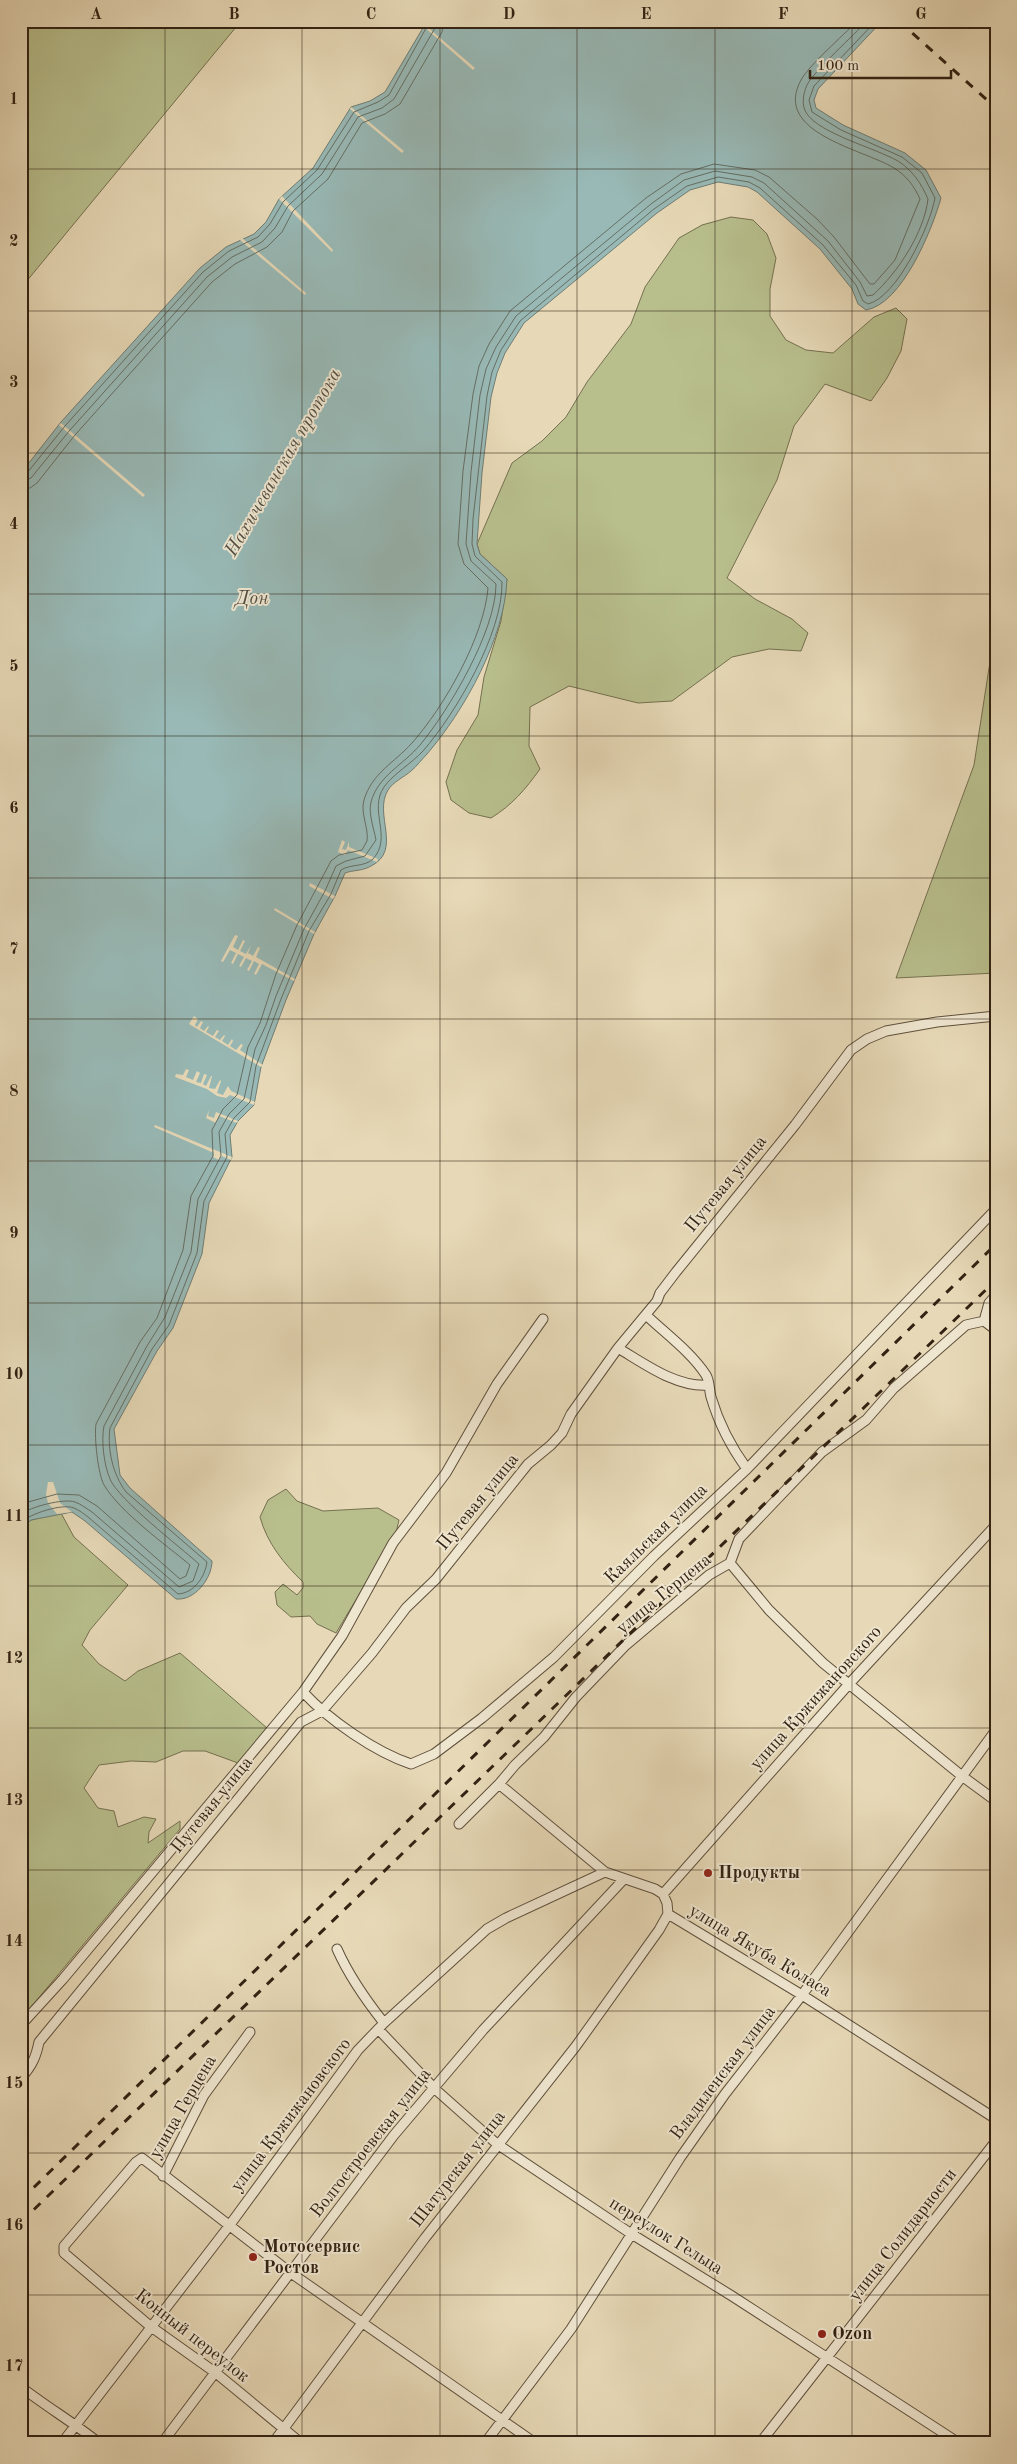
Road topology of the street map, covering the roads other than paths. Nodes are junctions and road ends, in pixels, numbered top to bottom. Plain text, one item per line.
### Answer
1 (996, 1016) edge
2 (996, 1209) edge
3 (996, 1295) edge
4 (646, 1315) junction
5 (543, 1319) dead end
6 (984, 1321) junction
7 (996, 1330) edge
8 (618, 1348) junction
9 (709, 1384) junction
10 (747, 1469) junction
11 (996, 1525) edge
12 (730, 1563) junction
13 (849, 1684) junction
14 (303, 1692) junction
15 (322, 1711) junction
16 (996, 1730) edge
17 (962, 1776) junction
18 (499, 1784) junction
19 (996, 1801) edge
20 (458, 1824) dead end
21 (605, 1872) junction
22 (624, 1879) junction
23 (663, 1894) junction
24 (668, 1914) junction
25 (337, 1949) dead end
26 (802, 1995) junction
27 (21, 2025) edge
28 (381, 2026) junction
29 (250, 2032) dead end
30 (21, 2078) edge
31 (434, 2089) junction
32 (996, 2119) edge
33 (996, 2142) edge
34 (497, 2144) junction
35 (162, 2176) junction
36 (229, 2226) junction
37 (630, 2233) junction
38 (64, 2253) joint
39 (291, 2273) junction
40 (362, 2324) junction
41 (150, 2326) junction
42 (828, 2358) junction
43 (216, 2373) junction
44 (21, 2387) edge
45 (502, 2418) junction
46 (76, 2424) junction
47 (284, 2430) junction
48 (62, 2443) edge
49 (100, 2443) edge
50 (162, 2443) edge
51 (273, 2443) edge
52 (301, 2443) edge
53 (486, 2443) edge
54 (536, 2443) edge
55 (760, 2443) edge
56 (959, 2443) edge

1 - 4 street, Путевая улица
2 - 10 street, Каяльская улица
3 - 6 street
4 - 8 street, Путевая улица
4 - 9 street
5 - 14 street, Путевая улица
6 - 7 street
6 - 12 street, улица Герцена
8 - 9 street
8 - 15 street, Путевая улица
9 - 10 street
10 - 15 street, Каяльская улица
11 - 13 street, улица Кржижановского
12 - 13 street
12 - 18 street, улица Герцена
13 - 17 street
13 - 23 street, улица Кржижановского
14 - 15 street, Каяльская улица
14 - 27 street, Путевая улица
15 - 30 street, Путевая улица
16 - 17 street, Владиленская улица
17 - 19 street
17 - 26 street, Владиленская улица
18 - 20 street, улица Герцена
18 - 21 street
21 - 22 street
21 - 28 street, улица Кржижановского
22 - 23 street
22 - 31 street, Волгостроевская улица
23 - 24 street, улица Якуба Коласа
24 - 26 street, улица Якуба Коласа
24 - 34 street, Шатурская улица
25 - 28 street, переулок Гельца
26 - 32 street, улица Якуба Коласа
26 - 37 street, Владиленская улица
28 - 31 street, переулок Гельца
28 - 36 street, улица Кржижановского
29 - 35 street, улица Герцена
31 - 34 street, переулок Гельца
31 - 39 street, Волгостроевская улица
33 - 42 street, улица Солидарности
34 - 37 street, переулок Гельца
34 - 40 street, Шатурская улица
35 - 36 street
35 - 38 street, улица Герцена
36 - 39 street
36 - 41 street, улица Кржижановского
37 - 42 street, переулок Гельца
37 - 45 street, Владиленская улица
38 - 41 street, Конный переулок
39 - 40 street
39 - 43 street, Волгостроевская улица
40 - 45 street
40 - 47 street, Шатурская улица
41 - 43 street, Конный переулок
41 - 46 street, улица Кржижановского
42 - 55 street, улица Солидарности
42 - 56 street, переулок Гельца
43 - 47 street, Конный переулок
43 - 50 street, Волгостроевская улица
44 - 46 street
45 - 53 street, Владиленская улица
45 - 54 street
46 - 48 street, улица Кржижановского
46 - 49 street
47 - 51 street, Шатурская улица
47 - 52 street, Конный переулок

